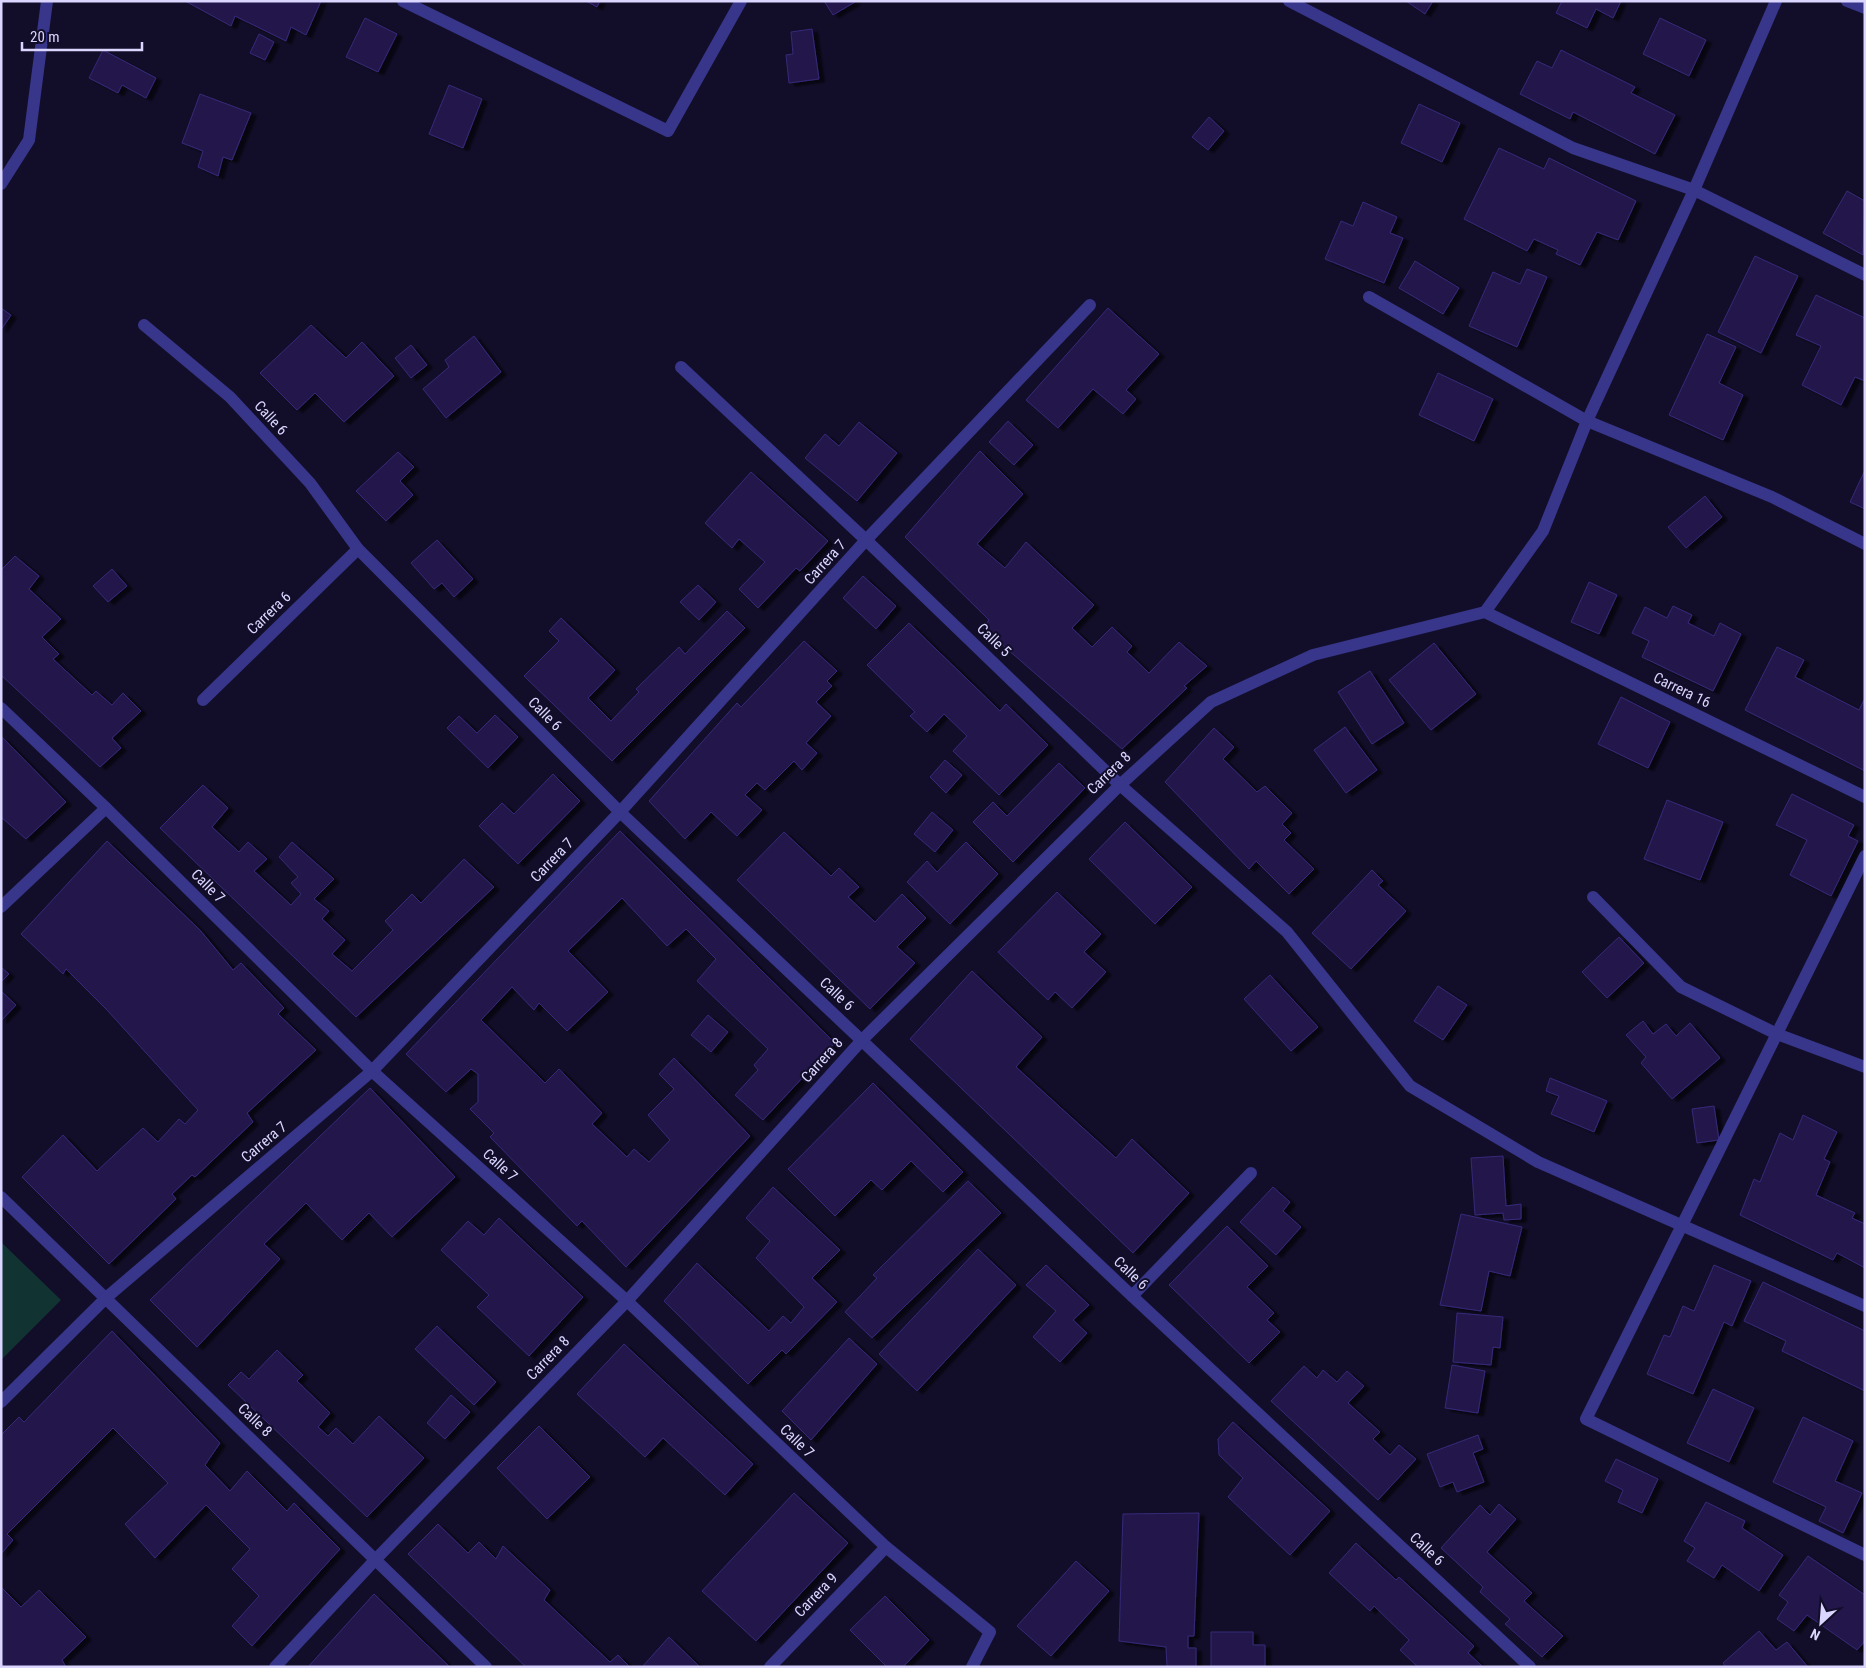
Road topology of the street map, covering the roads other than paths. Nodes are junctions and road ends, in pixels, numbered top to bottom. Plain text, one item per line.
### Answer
1 (47, 1) edge
2 (403, 1) edge
3 (741, 1) edge
4 (1289, 1) edge
5 (1776, 1) edge
6 (1847, 1) edge
7 (1865, 8) edge
8 (1, 184) edge
9 (1694, 190) junction
10 (1865, 275) edge
11 (1369, 298) dead end
12 (1090, 305) dead end
13 (144, 326) dead end
14 (681, 368) dead end
15 (1587, 421) junction
16 (866, 540) junction
17 (1865, 544) edge
18 (358, 549) junction
19 (1485, 612) junction
20 (204, 700) dead end
21 (1, 708) edge
22 (1120, 784) junction
23 (1865, 797) edge
24 (106, 808) junction
25 (620, 812) junction
26 (1865, 856) edge
27 (1593, 897) dead end
28 (1, 907) edge
29 (1777, 1034) junction
30 (862, 1040) junction
31 (1865, 1067) edge
32 (372, 1071) junction
33 (1251, 1173) dead end
34 (1, 1197) edge
35 (1682, 1224) junction
36 (1132, 1296) junction
37 (107, 1297) junction
38 (627, 1301) junction
39 (1865, 1306) edge
40 (1, 1402) edge
41 (886, 1547) junction
42 (1865, 1556) edge
43 (375, 1560) junction
44 (275, 1667) edge
45 (486, 1667) edge
46 (770, 1667) edge
47 (972, 1667) edge
48 (1530, 1667) edge

1 - 8 street
2 - 3 street
4 - 9 street
5 - 9 street
6 - 7 street
9 - 10 street
9 - 15 street
11 - 15 street
12 - 16 street, Carrera 7
13 - 18 street, Calle 6
14 - 16 street, Calle 5
15 - 17 street
15 - 19 street
16 - 22 street, Calle 5
16 - 25 street, Carrera 7
18 - 20 street, Carrera 6
18 - 25 street, Calle 6
19 - 22 street, Carrera 8
19 - 23 street, Carrera 16
21 - 24 street, Calle 7
22 - 30 street, Carrera 8
22 - 35 street, Calle 5
24 - 28 street
24 - 32 street, Calle 7
25 - 30 street, Calle 6
25 - 32 street, Carrera 7
26 - 29 street
27 - 29 street
29 - 31 street
29 - 35 street
30 - 36 street, Calle 6
30 - 38 street, Carrera 8
32 - 37 street, Carrera 7
32 - 38 street, Calle 7
33 - 36 street
34 - 37 street, Calle 8
35 - 39 street, Calle 5
35 - 42 street
36 - 48 street, Calle 6
37 - 40 street, Carrera 7
37 - 43 street, Calle 8
38 - 41 street, Calle 7
38 - 43 street, Carrera 8
41 - 46 street, Carrera 9
41 - 47 street, Calle 7
43 - 44 street, Carrera 8
43 - 45 street, Calle 8

